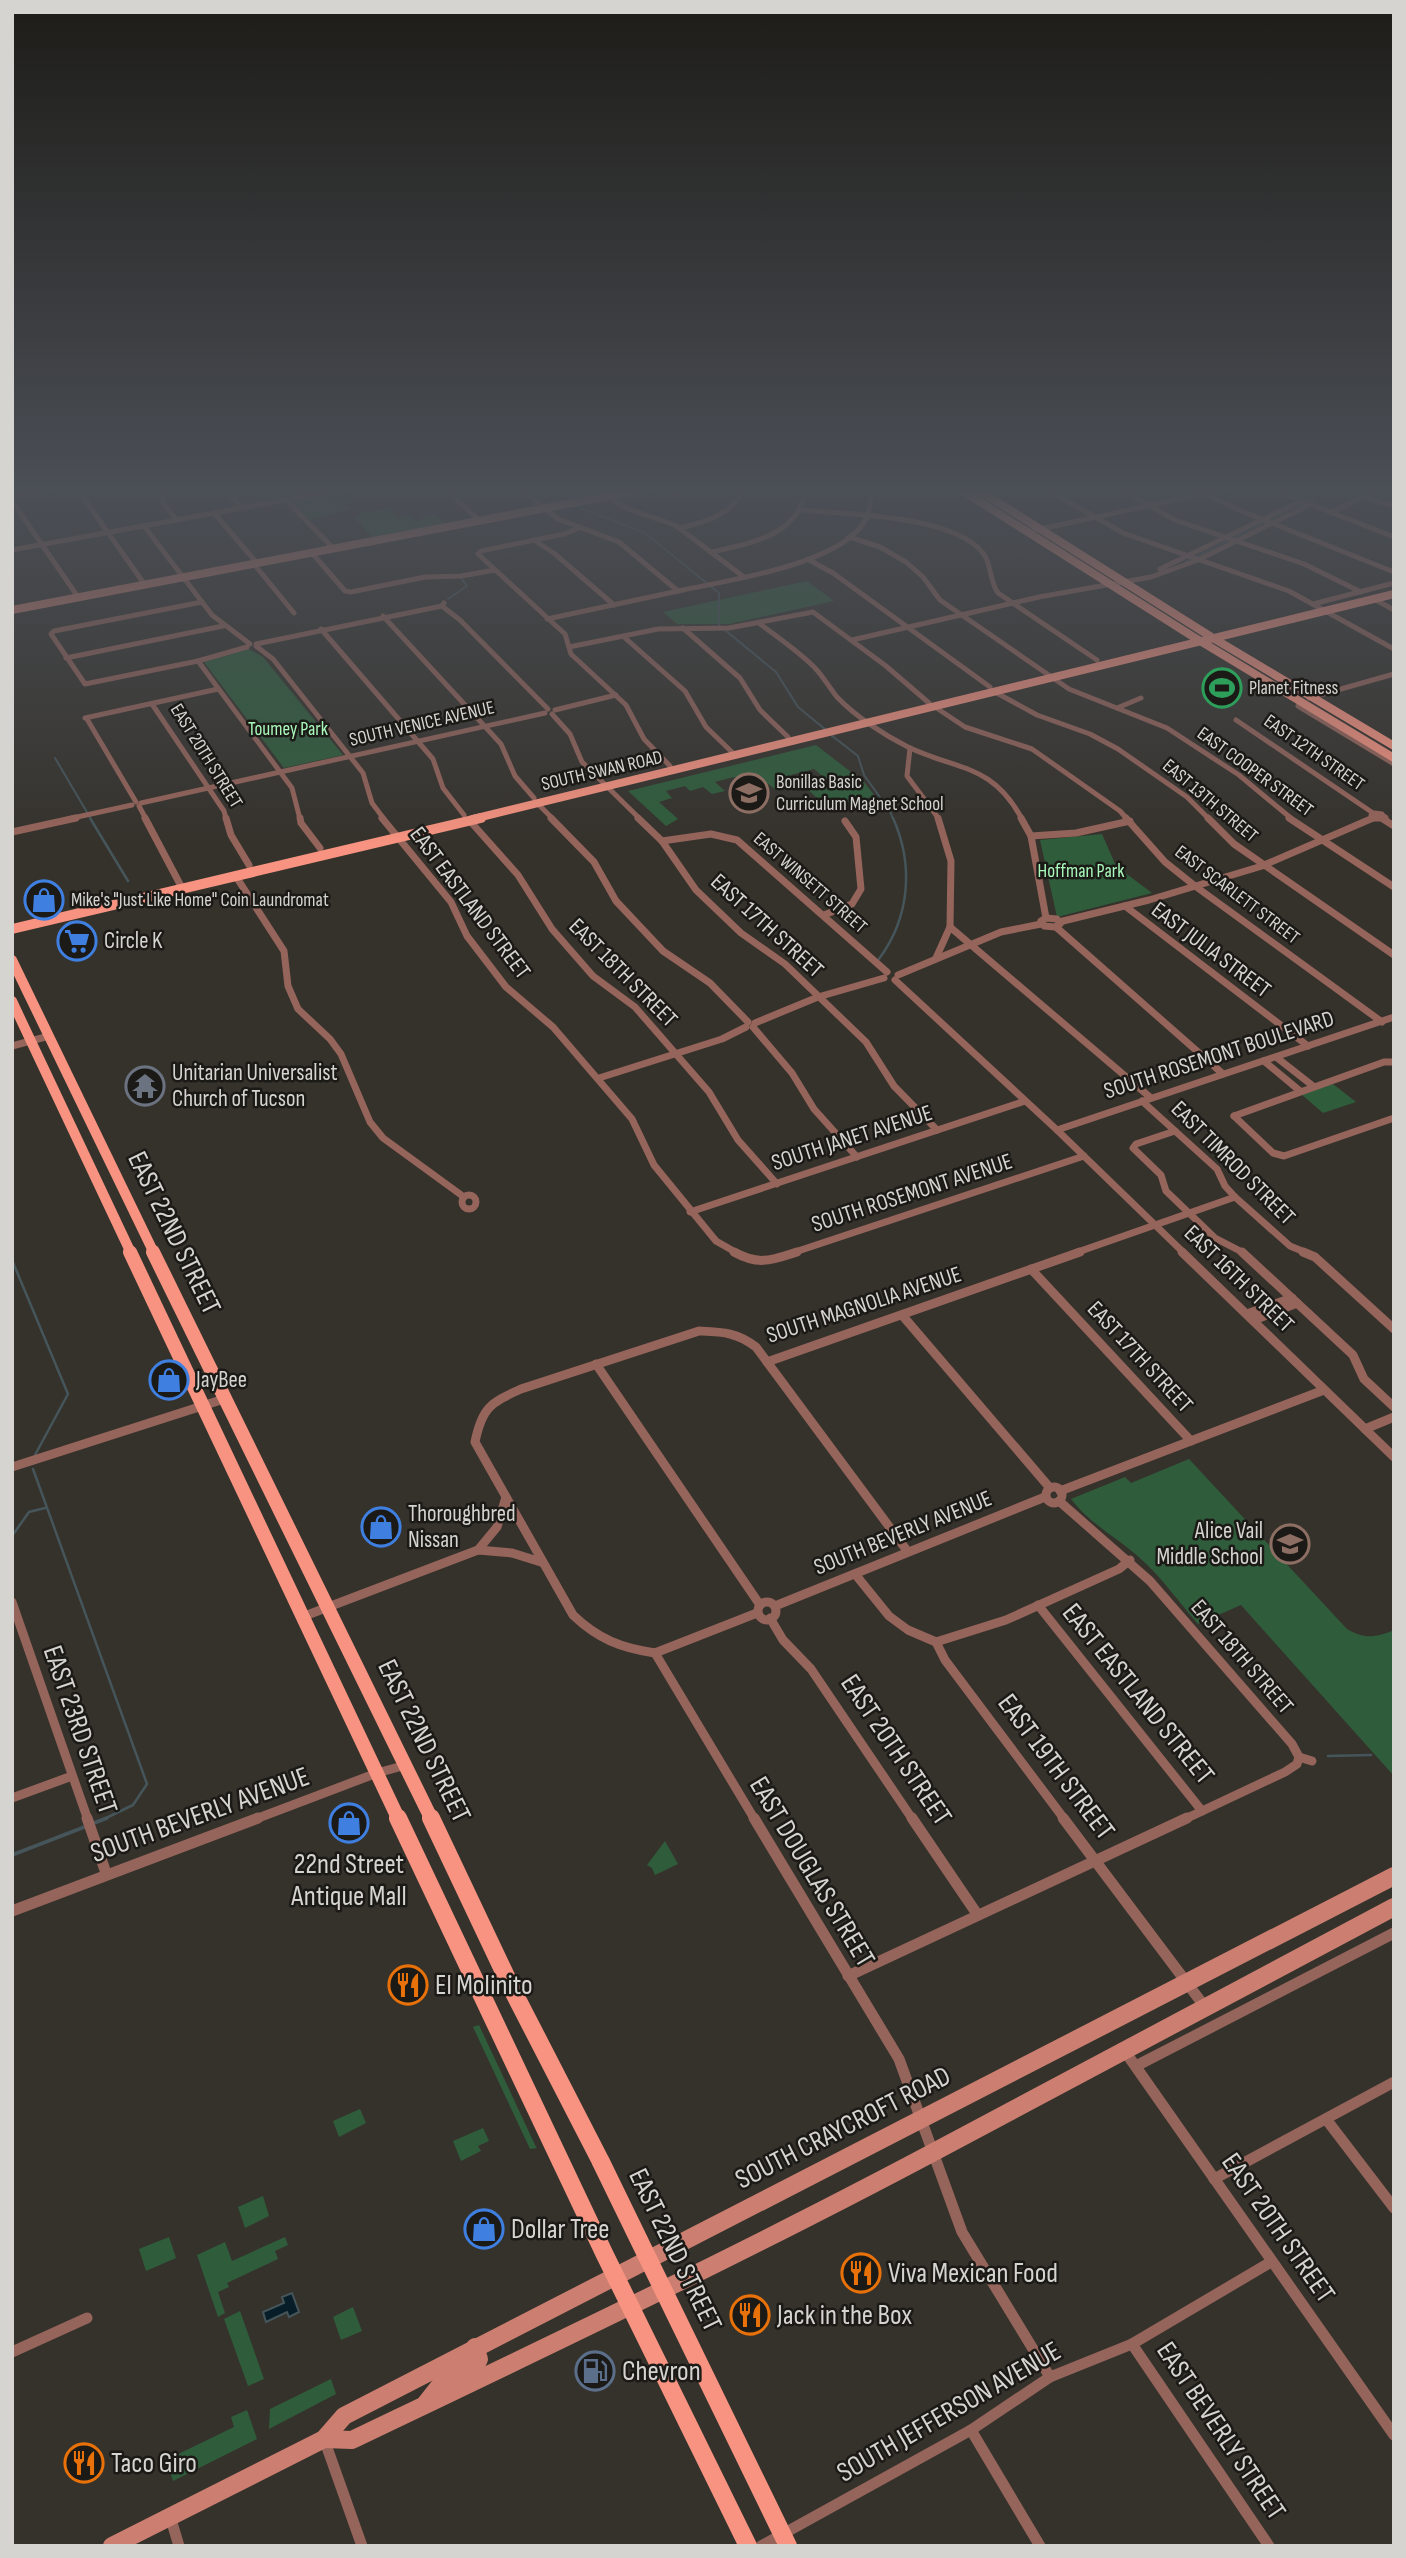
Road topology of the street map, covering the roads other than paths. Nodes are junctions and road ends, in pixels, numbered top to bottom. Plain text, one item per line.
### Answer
1 (35, 605) edge
2 (185, 605) edge
3 (205, 605) edge
4 (287, 605) edge
5 (436, 605) edge
6 (444, 605) edge
7 (533, 605) edge
8 (612, 605) edge
9 (877, 605) edge
10 (947, 605) edge
11 (1002, 605) edge
12 (1016, 605) edge
13 (1147, 605) edge
14 (1158, 605) edge
15 (1315, 605) edge
16 (1323, 605) edge
17 (1324, 605) edge
18 (1329, 605) edge
19 (1318, 607) junction
20 (12, 610) edge
21 (294, 614) dead end
22 (959, 615) junction
23 (383, 616) junction
24 (547, 619) junction
25 (759, 623) junction
26 (223, 626) junction
27 (683, 628) junction
28 (907, 628) junction
29 (321, 629) junction
30 (624, 636) junction
31 (1203, 637) junction
32 (852, 640) junction
33 (252, 645) junction
34 (569, 647) junction
35 (1394, 649) edge
36 (66, 658) junction
37 (1097, 660) junction
38 (198, 661) junction
39 (1394, 674) edge
40 (1048, 675) junction
41 (218, 689) junction
42 (992, 690) junction
43 (616, 695) junction
44 (1142, 698) dead end
45 (1305, 701) junction
46 (152, 704) junction
47 (932, 705) junction
48 (1117, 708) junction
49 (550, 712) junction
50 (1236, 720) dead end
51 (866, 721) junction
52 (485, 727) junction
53 (826, 730) junction
54 (788, 737) junction
55 (418, 741) junction
56 (1368, 742) junction
57 (1394, 746) edge
58 (909, 748) junction
59 (1394, 752) edge
60 (734, 753) junction
61 (350, 757) junction
62 (1394, 758) edge
63 (1394, 764) edge
64 (670, 766) junction
65 (281, 772) junction
66 (605, 785) junction
67 (209, 788) junction
68 (536, 801) junction
69 (137, 804) junction
70 (1394, 813) edge
71 (1373, 816) junction
72 (1384, 817) junction
73 (467, 818) junction
74 (845, 821) dead end
75 (1130, 821) junction
76 (1394, 826) edge
77 (12, 832) edge
78 (395, 834) junction
79 (1031, 835) junction
80 (1324, 840) junction
81 (662, 842) junction
82 (320, 848) junction
83 (249, 865) junction
84 (1265, 865) junction
85 (235, 875) junction
86 (180, 885) junction
87 (1195, 886) junction
88 (1394, 887) edge
89 (1125, 906) junction
90 (824, 915) junction
91 (12, 921) edge
92 (1044, 921) junction
93 (1058, 924) junction
94 (950, 927) junction
95 (12, 929) edge
96 (972, 945) junction
97 (1394, 955) edge
98 (936, 958) junction
99 (12, 960) edge
100 (885, 975) junction
101 (897, 977) junction
102 (818, 997) junction
103 (12, 1001) edge
104 (1394, 1017) edge
105 (1382, 1021) junction
106 (751, 1025) junction
107 (49, 1036) junction
108 (31, 1041) junction
109 (12, 1046) edge
110 (1308, 1046) junction
111 (676, 1054) junction
112 (1276, 1057) junction
113 (1264, 1061) junction
114 (1394, 1062) edge
115 (1223, 1074) junction
116 (599, 1078) junction
117 (1313, 1086) junction
118 (1300, 1091) junction
119 (1151, 1098) junction
120 (1025, 1101) junction
121 (1142, 1101) junction
122 (88, 1117) junction
123 (1394, 1118) edge
124 (69, 1122) junction
125 (937, 1130) junction
126 (1056, 1130) junction
127 (1175, 1131) junction
128 (1084, 1156) junction
129 (856, 1157) junction
130 (777, 1184) junction
131 (464, 1197) dead end
132 (1235, 1197) junction
133 (691, 1212) junction
134 (1189, 1213) junction
135 (1156, 1225) junction
136 (151, 1248) junction
137 (131, 1254) junction
138 (753, 1263) joint
139 (1031, 1269) junction
140 (1295, 1301) junction
141 (902, 1315) junction
142 (1250, 1317) junction
143 (1394, 1329) edge
144 (767, 1362) junction
145 (596, 1364) junction
146 (1324, 1390) junction
147 (224, 1399) junction
148 (202, 1406) junction
149 (1394, 1407) edge
150 (1394, 1417) edge
151 (1365, 1429) junction
152 (1191, 1441) junction
153 (1394, 1457) edge
154 (12, 1467) edge
155 (1047, 1492) junction
156 (1060, 1496) junction
157 (506, 1497) junction
158 (478, 1550) junction
159 (908, 1552) junction
160 (1130, 1560) junction
161 (541, 1562) junction
162 (855, 1574) junction
163 (12, 1602) edge
164 (1038, 1605) junction
165 (775, 1606) junction
166 (326, 1607) junction
167 (758, 1609) junction
168 (302, 1616) junction
169 (770, 1618) junction
170 (936, 1642) junction
171 (655, 1653) junction
172 (1298, 1757) junction
173 (1312, 1761) dead end
174 (405, 1765) junction
175 (377, 1773) junction
176 (72, 1776) junction
177 (12, 1798) edge
178 (1202, 1811) junction
179 (1094, 1860) junction
180 (106, 1873) junction
181 (1394, 1876) edge
182 (1394, 1907) edge
183 (12, 1911) edge
184 (977, 1914) junction
185 (1394, 1933) edge
186 (848, 1976) junction
187 (1187, 1983) junction
188 (1205, 2007) junction
189 (1123, 2049) junction
190 (1136, 2066) junction
191 (1394, 2082) edge
192 (921, 2119) junction
193 (1326, 2119) junction
194 (931, 2154) junction
195 (1214, 2179) junction
196 (1394, 2208) edge
197 (648, 2258) junction
198 (1271, 2262) junction
199 (615, 2275) junction
200 (663, 2289) junction
201 (630, 2306) junction
202 (87, 2318) dead end
203 (1132, 2344) junction
204 (475, 2347) junction
205 (12, 2352) edge
206 (1050, 2377) junction
207 (424, 2407) junction
208 (971, 2430) junction
209 (1394, 2435) edge
210 (324, 2439) junction
211 (170, 2516) junction
212 (785, 2540) edge
213 (112, 2546) edge
214 (179, 2546) edge
215 (362, 2546) edge
216 (748, 2546) edge
217 (761, 2546) edge
218 (1040, 2546) edge
219 (1269, 2546) edge

1 - 20 main road
2 - 36 street
3 - 26 street, EAST EASTLAND STREET
4 - 21 street
5 - 23 street, EAST 17TH STREET
6 - 49 street, EAST 17TH STREET
7 - 24 street
8 - 24 street
9 - 28 street, EAST 13TH STREET
10 - 22 street, EAST COOPER STREET
11 - 22 street
12 - 37 street
13 - 31 main road
14 - 31 main road
15 - 19 street
16 - 19 street
17 - 19 main road
18 - 19 main road
19 - 31 main road
19 - 35 street
22 - 28 street
22 - 40 street, EAST COOPER STREET
23 - 29 street
23 - 52 street
24 - 34 street
25 - 27 street
25 - 32 street, EAST SCARLETT STREET
25 - 51 street
26 - 33 street, EAST EASTLAND STREET
26 - 36 street
27 - 30 street
27 - 54 street
28 - 32 street
28 - 42 street, EAST 13TH STREET
29 - 33 street
29 - 55 street, EAST 18TH STREET
30 - 34 street
30 - 60 street
31 - 37 main road, SOUTH SWAN ROAD
31 - 40 main road, SOUTH SWAN ROAD
31 - 45 main road
31 - 45 main road
32 - 47 street, EAST SCARLETT STREET
33 - 38 street
33 - 61 street, EAST EASTLAND STREET
34 - 43 street
36 - 38 street
37 - 40 main road, SOUTH SWAN ROAD
38 - 41 street
39 - 45 street
40 - 42 main road, SOUTH SWAN ROAD
40 - 48 street, EAST COOPER STREET
41 - 46 street
41 - 65 street
42 - 47 main road, SOUTH SWAN ROAD
42 - 84 street, EAST 13TH STREET
43 - 49 street, SOUTH VENICE AVENUE
43 - 64 street
44 - 48 street
45 - 56 main road
45 - 57 main road
45 - 63 street
46 - 67 street, EAST 20TH STREET
46 - 69 street
47 - 51 main road, SOUTH SWAN ROAD
47 - 75 street, EAST SCARLETT STREET
48 - 80 street, EAST COOPER STREET
49 - 52 street, SOUTH VENICE AVENUE
49 - 66 street, EAST 17TH STREET
50 - 71 street, EAST 12TH STREET
51 - 53 main road, SOUTH SWAN ROAD
51 - 58 street
52 - 55 street, SOUTH VENICE AVENUE
52 - 68 street
53 - 54 main road, SOUTH SWAN ROAD
53 - 60 main road, SOUTH SWAN ROAD
54 - 60 main road, SOUTH SWAN ROAD
55 - 61 street, SOUTH VENICE AVENUE
55 - 73 street, EAST 18TH STREET
56 - 59 main road
56 - 62 main road
58 - 79 street
58 - 94 street
60 - 64 main road, SOUTH SWAN ROAD
60 - 66 main road, SOUTH SWAN ROAD
61 - 65 street, SOUTH VENICE AVENUE
61 - 78 street, EAST EASTLAND STREET
64 - 66 main road, SOUTH SWAN ROAD
65 - 67 street, SOUTH VENICE AVENUE
65 - 82 street
66 - 68 main road, SOUTH SWAN ROAD
66 - 81 street, EAST 17TH STREET
67 - 69 street, SOUTH VENICE AVENUE
67 - 83 street, EAST 20TH STREET
68 - 73 main road, SOUTH SWAN ROAD
68 - 106 street
69 - 77 street, SOUTH VENICE AVENUE
69 - 86 street
70 - 72 street
71 - 72 street
71 - 80 street
72 - 76 street
73 - 78 main road, SOUTH SWAN ROAD
73 - 111 street, EAST 18TH STREET
74 - 90 street
75 - 79 street
75 - 87 street, EAST SCARLETT STREET
78 - 82 main road, SOUTH SWAN ROAD
78 - 85 main road, SOUTH SWAN ROAD
78 - 116 street, EAST EASTLAND STREET
79 - 92 street
80 - 84 street
80 - 88 street, EAST COOPER STREET
81 - 90 street, EAST WINSETT STREET
81 - 102 street, EAST 17TH STREET
82 - 83 main road, SOUTH SWAN ROAD
83 - 86 main road, SOUTH SWAN ROAD
84 - 87 street
84 - 97 street, EAST 13TH STREET
85 - 86 main road, SOUTH SWAN ROAD
85 - 131 street
86 - 91 main road, SOUTH SWAN ROAD
86 - 95 main road, SOUTH SWAN ROAD
87 - 89 street
87 - 105 street, EAST SCARLETT STREET
89 - 93 street
89 - 110 street, EAST JULIA STREET
90 - 100 street, EAST WINSETT STREET
92 - 93 street
92 - 96 street
93 - 115 street
94 - 96 street, EAST TIMROD STREET
94 - 98 street
96 - 98 street
96 - 119 street, EAST TIMROD STREET
98 - 101 street
99 - 107 main road, EAST 22ND STREET
100 - 101 street
100 - 102 street
101 - 120 street
102 - 106 street
102 - 125 street, EAST 17TH STREET
103 - 108 main road, EAST 22ND STREET
104 - 105 street, SOUTH ROSEMONT BOULEVARD
105 - 110 street, SOUTH ROSEMONT BOULEVARD
106 - 111 street
106 - 129 street
107 - 108 street
107 - 122 main road, EAST 22ND STREET
108 - 109 street
108 - 124 main road, EAST 22ND STREET
110 - 112 street, SOUTH ROSEMONT BOULEVARD
111 - 116 street
111 - 130 street, EAST 18TH STREET
112 - 113 street, SOUTH ROSEMONT BOULEVARD
112 - 117 street
113 - 115 street, SOUTH ROSEMONT BOULEVARD
113 - 118 street
114 - 117 street
115 - 119 street, SOUTH ROSEMONT BOULEVARD
116 - 133 street, EAST EASTLAND STREET
117 - 118 street
118 - 123 street
119 - 121 street, SOUTH ROSEMONT BOULEVARD
120 - 125 street, SOUTH JANET AVENUE
120 - 126 street
121 - 126 street, SOUTH ROSEMONT BOULEVARD
121 - 127 street, EAST TIMROD STREET
122 - 124 main road
122 - 136 main road, EAST 22ND STREET
124 - 137 main road, EAST 22ND STREET
125 - 129 street, SOUTH JANET AVENUE
126 - 128 street, EAST 16TH STREET
127 - 132 street, EAST TIMROD STREET
127 - 134 street
128 - 135 street, EAST 16TH STREET
128 - 138 street, SOUTH ROSEMONT AVENUE
129 - 130 street, SOUTH JANET AVENUE
130 - 133 street, SOUTH JANET AVENUE
132 - 134 street, SOUTH MAGNOLIA AVENUE
132 - 143 street, EAST TIMROD STREET
133 - 138 street, EAST EASTLAND STREET
134 - 135 street, SOUTH MAGNOLIA AVENUE
134 - 140 street
135 - 139 street, SOUTH MAGNOLIA AVENUE
135 - 142 street, EAST 16TH STREET
136 - 137 main road
136 - 147 main road, EAST 22ND STREET
137 - 148 main road, EAST 22ND STREET
139 - 141 street, SOUTH MAGNOLIA AVENUE
139 - 152 street, EAST 17TH STREET
140 - 142 street
140 - 149 street
141 - 144 street, SOUTH MAGNOLIA AVENUE
141 - 155 street
142 - 146 street, EAST 16TH STREET
144 - 145 street, SOUTH MAGNOLIA AVENUE
144 - 159 street
145 - 157 street, SOUTH MAGNOLIA AVENUE
145 - 167 street
146 - 151 street, EAST 16TH STREET
146 - 152 street
147 - 148 street
147 - 166 main road, EAST 22ND STREET
148 - 154 street
148 - 168 main road, EAST 22ND STREET
150 - 151 street
151 - 153 street, EAST 16TH STREET
152 - 156 street
155 - 156 street
155 - 159 street, SOUTH BEVERLY AVENUE
156 - 160 street, EAST 18TH STREET
157 - 158 street
157 - 161 street, SOUTH MAGNOLIA AVENUE
158 - 161 street
158 - 166 street
159 - 162 street, SOUTH BEVERLY AVENUE
160 - 164 street
160 - 172 street, EAST 18TH STREET
161 - 171 street, SOUTH MAGNOLIA AVENUE
162 - 165 street, SOUTH BEVERLY AVENUE
162 - 170 street
163 - 176 street, EAST 23RD STREET
164 - 170 street
164 - 178 street, EAST EASTLAND STREET
165 - 167 street
165 - 169 street
166 - 168 street
166 - 174 main road, EAST 22ND STREET
167 - 169 street
167 - 171 street
168 - 175 main road, EAST 22ND STREET
169 - 184 street, EAST 20TH STREET
170 - 179 street, EAST 19TH STREET
171 - 186 street, EAST DOUGLAS STREET
172 - 173 street
172 - 178 street
174 - 175 street, SOUTH BEVERLY AVENUE
174 - 197 main road, EAST 22ND STREET
175 - 180 street, SOUTH BEVERLY AVENUE
175 - 199 main road, EAST 22ND STREET
176 - 177 street
176 - 180 street, EAST 23RD STREET
178 - 179 street
179 - 184 street
179 - 187 street, EAST 19TH STREET
180 - 183 street, SOUTH BEVERLY AVENUE
181 - 187 main road, SOUTH CRAYCROFT ROAD
182 - 188 main road, SOUTH CRAYCROFT ROAD
184 - 186 street
185 - 190 street
186 - 192 street, EAST DOUGLAS STREET
187 - 188 street, EAST 19TH STREET
187 - 192 main road, SOUTH CRAYCROFT ROAD
188 - 189 main road, SOUTH CRAYCROFT ROAD
189 - 190 street, EAST 20TH STREET
189 - 194 main road, SOUTH CRAYCROFT ROAD
190 - 195 street, EAST 20TH STREET
191 - 193 street
192 - 194 street
192 - 197 main road, SOUTH CRAYCROFT ROAD
193 - 195 street
193 - 196 street
194 - 200 main road, SOUTH CRAYCROFT ROAD
194 - 206 street
195 - 198 street, EAST 20TH STREET
197 - 199 main road, SOUTH CRAYCROFT ROAD
197 - 200 main road, EAST 22ND STREET
198 - 203 street, SOUTH JEFFERSON AVENUE
198 - 209 street, EAST 20TH STREET
199 - 201 main road, EAST 22ND STREET
199 - 204 main road, SOUTH CRAYCROFT ROAD
200 - 201 main road, SOUTH CRAYCROFT ROAD
200 - 212 main road, EAST 22ND STREET
201 - 207 main road, SOUTH CRAYCROFT ROAD
201 - 216 main road, EAST 22ND STREET
202 - 205 street
203 - 206 street, SOUTH JEFFERSON AVENUE
203 - 219 street, EAST BEVERLY STREET
204 - 207 main road
204 - 210 main road, SOUTH CRAYCROFT ROAD
206 - 208 street, SOUTH JEFFERSON AVENUE
207 - 210 main road, SOUTH CRAYCROFT ROAD
208 - 212 street, SOUTH JEFFERSON AVENUE
208 - 218 street
210 - 211 main road, SOUTH CRAYCROFT ROAD
210 - 215 street
211 - 213 main road, SOUTH CRAYCROFT ROAD
211 - 214 street
212 - 217 street, SOUTH JEFFERSON AVENUE

